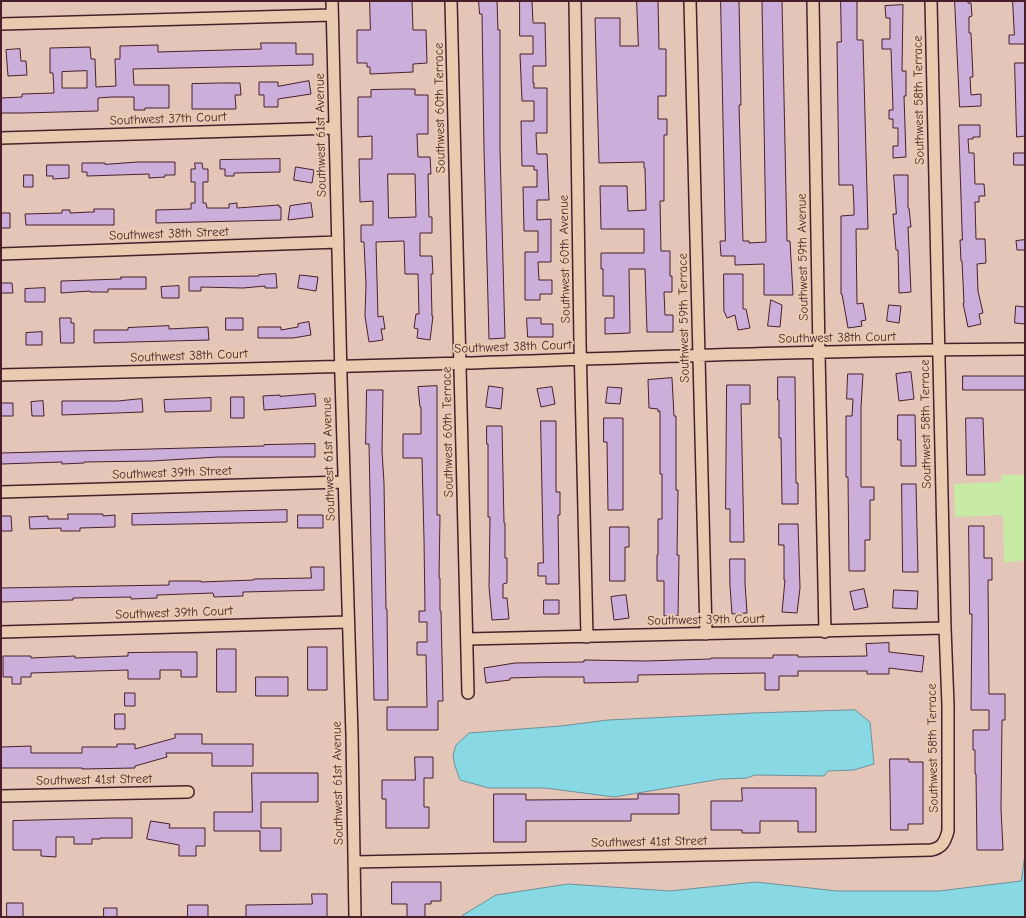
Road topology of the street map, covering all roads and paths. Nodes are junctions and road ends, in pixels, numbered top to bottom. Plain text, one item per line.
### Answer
1 (332, 1) edge
2 (451, 1) edge
3 (575, 1) edge
4 (690, 1) edge
5 (813, 1) edge
6 (931, 1) edge
7 (332, 15) junction
8 (1, 24) edge
9 (335, 128) junction
10 (1, 138) edge
11 (338, 242) junction
12 (1, 254) edge
13 (1025, 349) edge
14 (938, 350) junction
15 (819, 353) junction
16 (699, 355) junction
17 (580, 359) junction
18 (460, 363) junction
19 (341, 366) junction
20 (1, 375) edge
21 (344, 482) junction
22 (1, 492) edge
23 (348, 622) junction
24 (945, 628) junction
25 (1, 632) edge
26 (825, 632) junction
27 (706, 634) junction
28 (587, 637) junction
29 (467, 639) junction
30 (468, 694) dead end
31 (188, 792) dead end
32 (1, 796) edge
33 (943, 845) joint
34 (354, 862) junction
35 (355, 917) edge

1 - 7 street, Southwest 61st Avenue
2 - 18 street, Southwest 60th Terrace
3 - 17 street, Southwest 60th Avenue
4 - 16 street, Southwest 59th Terrace
5 - 15 street, Southwest 59th Avenue
6 - 14 street, Southwest 58th Terrace
7 - 8 street
7 - 9 street, Southwest 61st Avenue
9 - 10 street, Southwest 37th Court
9 - 11 street, Southwest 61st Avenue
11 - 12 street, Southwest 38th Street
11 - 19 street, Southwest 61st Avenue
13 - 14 street, Southwest 38th Court
14 - 15 street, Southwest 38th Court
14 - 24 street, Southwest 58th Terrace
15 - 16 street, Southwest 38th Court
15 - 26 street, Southwest 59th Avenue
16 - 17 street, Southwest 38th Court
16 - 27 street, Southwest 59th Terrace
17 - 18 street, Southwest 38th Court
17 - 28 street, Southwest 60th Avenue
18 - 19 street, Southwest 38th Court
18 - 29 street, Southwest 60th Terrace
19 - 20 street, Southwest 38th Court
19 - 21 street, Southwest 61st Avenue
21 - 22 street, Southwest 39th Street
21 - 23 street, Southwest 61st Avenue
23 - 25 street, Southwest 39th Court
23 - 34 street, Southwest 61st Avenue
24 - 26 street, Southwest 39th Court
24 - 33 street, Southwest 58th Terrace
26 - 27 street, Southwest 39th Court
27 - 28 street, Southwest 39th Court
28 - 29 street, Southwest 39th Court
29 - 30 street, Southwest 60th Terrace
31 - 32 street, Southwest 41st Street
33 - 34 street, Southwest 41st Street
34 - 35 street, Southwest 61st Avenue

